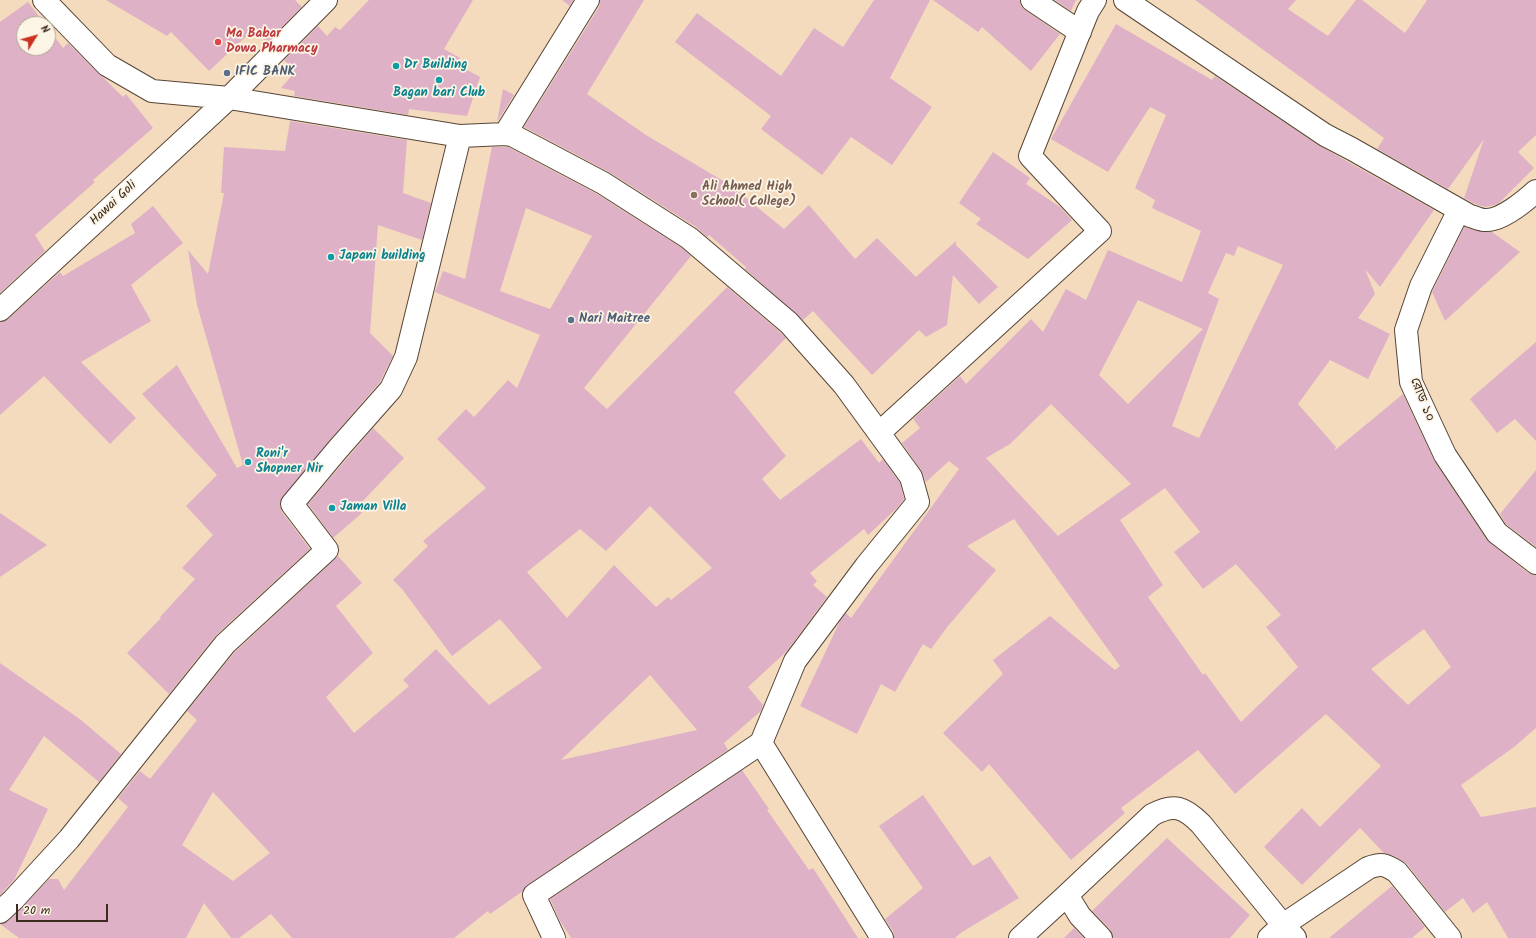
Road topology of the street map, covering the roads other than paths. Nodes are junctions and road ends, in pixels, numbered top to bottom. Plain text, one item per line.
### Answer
1 (44, 0) edge
2 (326, 0) edge
3 (588, 0) edge
4 (1032, 0) edge
5 (1095, 0) edge
6 (1125, 0) edge
7 (1080, 32) junction
8 (229, 98) junction
9 (504, 134) junction
10 (460, 136) junction
11 (1536, 191) edge
12 (1459, 210) junction
13 (0, 310) edge
14 (879, 433) junction
15 (1536, 563) edge
16 (761, 743) junction
17 (1067, 895) junction
18 (0, 912) edge
19 (1282, 934) edge
20 (554, 938) edge
21 (882, 938) edge
22 (1020, 938) edge
23 (1101, 938) edge
24 (1450, 938) edge

1 - 8 street
2 - 8 street, Hawai Goli
3 - 9 street
4 - 7 street
5 - 7 street
6 - 12 street
7 - 14 street
8 - 10 street
8 - 13 street, Hawai Goli
9 - 10 street
9 - 14 street
10 - 18 street
11 - 12 street
12 - 15 street, রোড ১০
14 - 16 street
16 - 20 street
16 - 21 street
17 - 19 street
17 - 22 street
17 - 23 street
19 - 24 street

